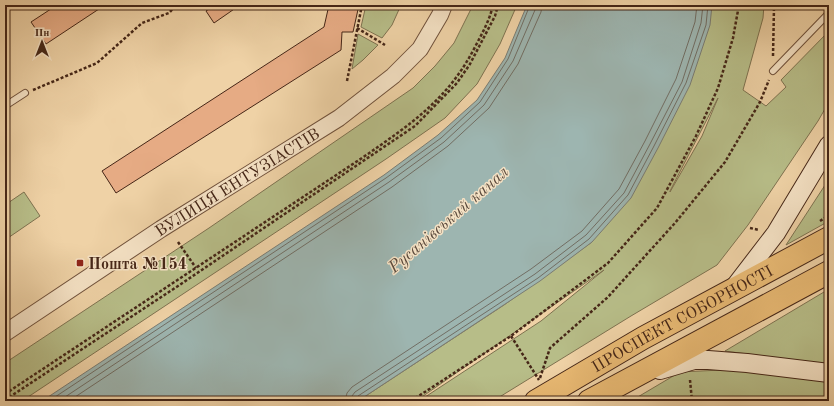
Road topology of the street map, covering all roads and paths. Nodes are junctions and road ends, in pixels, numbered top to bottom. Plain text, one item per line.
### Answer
1 (176, 5) edge
2 (362, 5) edge
3 (444, 5) edge
4 (493, 5) edge
5 (498, 5) edge
6 (739, 5) edge
7 (810, 5) edge
8 (774, 6) edge
9 (829, 13) edge
10 (357, 28) junction
11 (385, 45) dead end
12 (773, 71) junction
13 (347, 81) dead end
14 (25, 93) joint
15 (5, 106) edge
16 (829, 145) edge
17 (829, 238) edge
18 (178, 242) dead end
19 (196, 268) junction
20 (829, 272) edge
21 (732, 290) junction
22 (5, 333) edge
23 (511, 336) junction
24 (829, 373) edge
25 (627, 380) junction
26 (690, 380) dead end
27 (5, 394) edge
28 (595, 399) edge
29 (5, 400) edge
30 (692, 400) edge
31 (411, 401) edge
32 (536, 401) edge

1 - 14 path
2 - 10 path
3 - 22 street, ВУЛИЦЯ ЕНТУЗІАСТІВ
4 - 19 path
5 - 29 path
6 - 23 path
7 - 8 path
8 - 12 path
9 - 12 lane
10 - 11 path
10 - 13 path
12 - 23 path
14 - 15 lane
16 - 21 main road
17 - 21 highway, ПРОСПЕКТ СОБОРНОСТІ
18 - 19 path
19 - 27 path
20 - 25 highway, ПРОСПЕКТ СОБОРНОСТІ
21 - 32 highway, ПРОСПЕКТ СОБОРНОСТІ
23 - 31 path
24 - 25 main road
25 - 28 highway, ПРОСПЕКТ СОБОРНОСТІ
26 - 30 path

